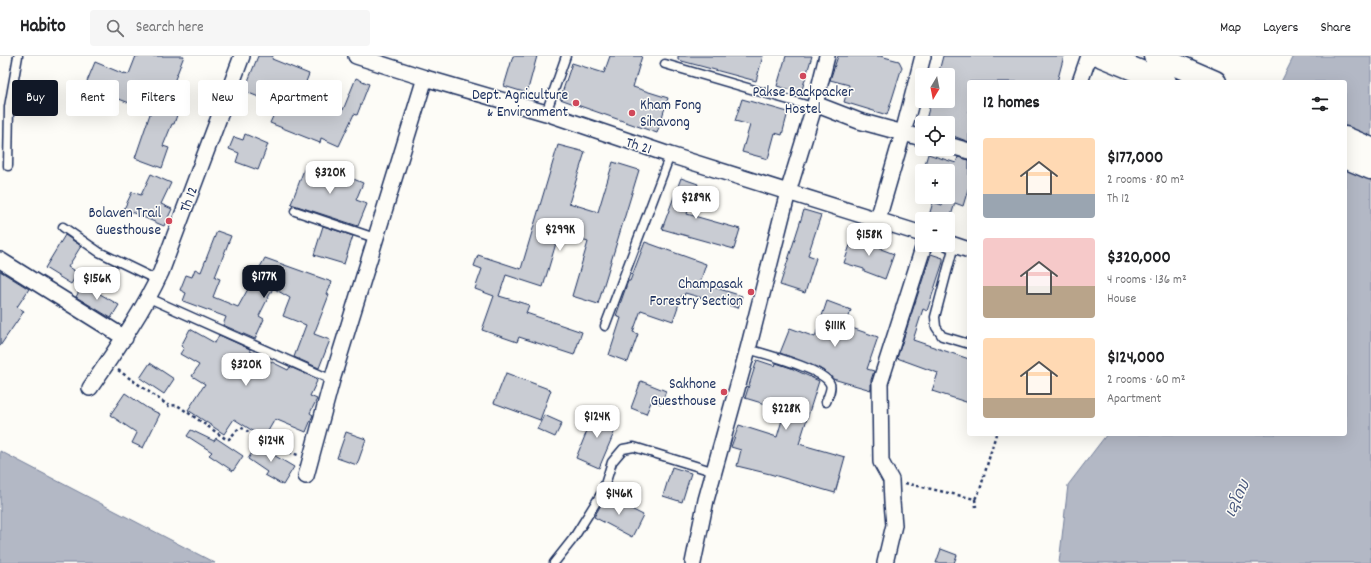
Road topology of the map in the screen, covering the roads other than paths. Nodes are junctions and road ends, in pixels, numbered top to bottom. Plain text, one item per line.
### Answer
1 (18, 56) edge
2 (242, 56) edge
3 (356, 56) edge
4 (566, 56) edge
5 (827, 56) edge
6 (923, 56) edge
7 (1089, 56) edge
8 (1102, 56) edge
9 (665, 64) dead end
10 (1164, 67) edge
11 (425, 78) junction
12 (1081, 80) edge
13 (1208, 80) edge
14 (814, 105) junction
15 (546, 113) junction
16 (903, 133) junction
17 (915, 136) edge
18 (1347, 139) edge
19 (955, 148) edge
20 (1371, 149) edge
21 (967, 151) edge
22 (670, 155) junction
23 (1347, 158) edge
24 (8, 166) dead end
25 (1371, 168) edge
26 (788, 192) junction
27 (295, 211) dead end
28 (878, 219) junction
29 (63, 227) dead end
30 (915, 232) edge
31 (376, 238) junction
32 (955, 245) edge
33 (967, 249) edge
34 (922, 252) edge
35 (949, 252) edge
36 (0, 260) edge
37 (157, 280) junction
38 (149, 298) junction
39 (605, 326) dead end
40 (125, 338) junction
41 (967, 343) edge
42 (748, 349) junction
43 (332, 380) junction
44 (90, 388) dead end
45 (826, 402) dead end
46 (715, 472) junction
47 (306, 476) dead end
48 (554, 563) edge
49 (693, 563) edge
50 (885, 563) edge

1 - 24 lane
2 - 37 street, Th 12
3 - 11 street, Th 21
4 - 15 lane
5 - 14 street
6 - 16 street
7 - 12 street
8 - 10 highway
9 - 14 lane
10 - 13 highway
11 - 15 street, Th 21
11 - 31 street
14 - 16 street
14 - 26 street
15 - 22 street, Th 21
16 - 17 street
16 - 28 street
18 - 20 highway
19 - 21 street
22 - 26 street, Th 21
22 - 39 lane
23 - 25 highway
26 - 28 street, Th 21
26 - 42 street
27 - 31 lane
28 - 30 street, Th 21
29 - 37 lane
31 - 43 street
32 - 33 street
34 - 50 street
35 - 41 lane
36 - 40 street
37 - 38 street, Th 12
38 - 40 street, Th 12
38 - 43 lane
40 - 44 street, Th 12
42 - 45 lane
42 - 46 street
43 - 47 street
46 - 48 lane
46 - 49 street

